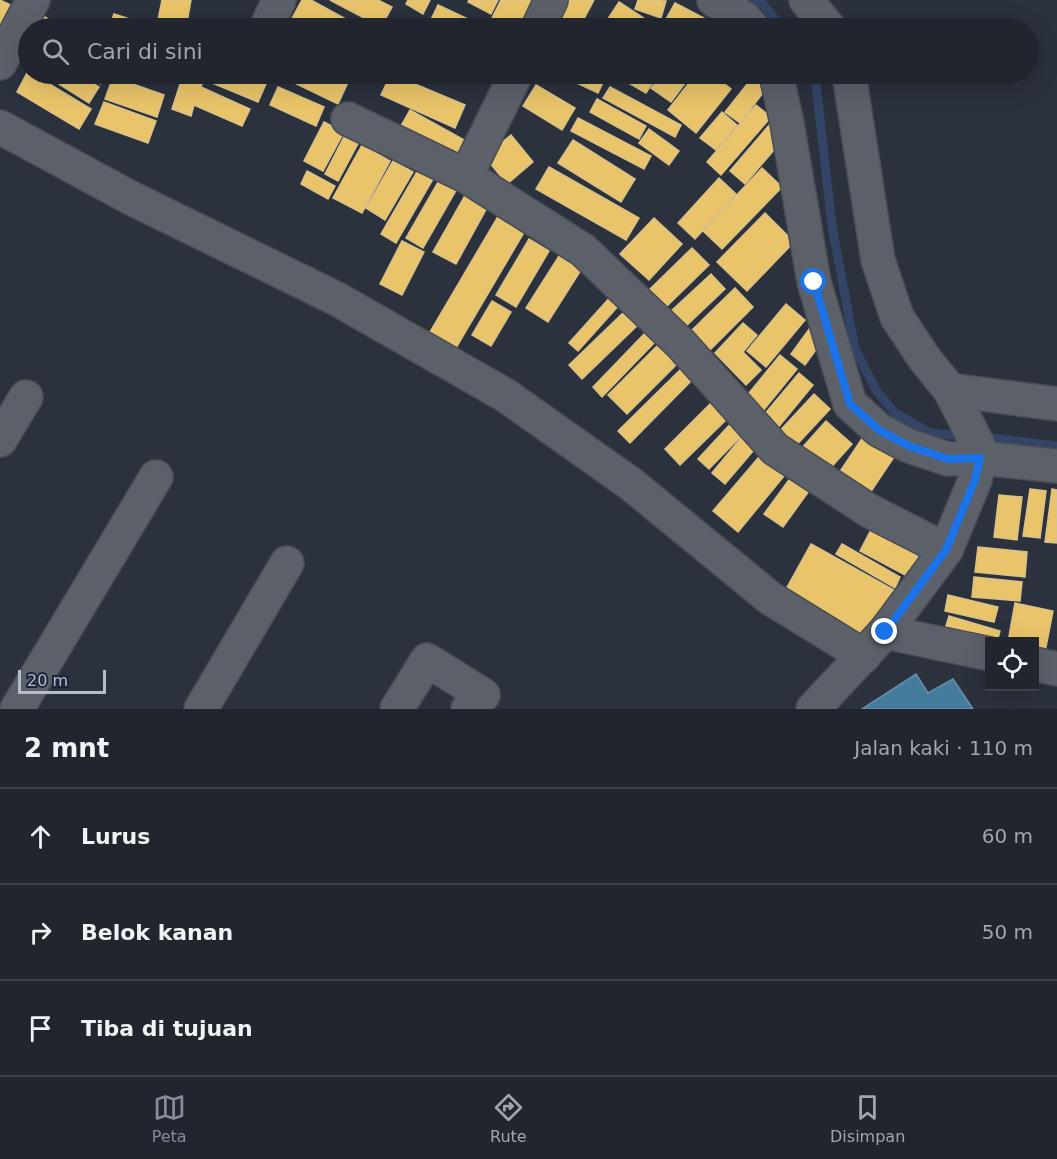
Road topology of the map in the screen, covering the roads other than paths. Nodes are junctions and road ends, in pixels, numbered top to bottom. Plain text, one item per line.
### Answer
1 (33, 0) edge
2 (279, 0) edge
3 (551, 0) edge
4 (714, 0) edge
5 (806, 0) edge
6 (24, 18) edge
7 (271, 18) edge
8 (543, 18) edge
9 (744, 18) edge
10 (821, 18) edge
11 (18, 29) edge
12 (0, 63) edge
13 (511, 84) edge
14 (778, 84) edge
15 (851, 84) edge
16 (348, 119) dead end
17 (0, 127) edge
18 (466, 176) junction
19 (26, 397) dead end
20 (956, 403) junction
21 (1057, 404) edge
22 (0, 440) edge
23 (979, 452) junction
24 (1057, 466) edge
25 (156, 477) dead end
26 (946, 550) junction
27 (287, 563) dead end
28 (885, 632) junction
29 (985, 653) edge
30 (864, 656) junction
31 (1039, 665) edge
32 (1057, 669) edge
33 (18, 709) edge
34 (201, 709) edge
35 (397, 709) edge
36 (468, 709) edge
37 (813, 709) edge

1 - 6 street
2 - 7 street
3 - 8 street
4 - 9 street
5 - 10 street
11 - 12 street
13 - 18 street
14 - 23 street
15 - 20 street
16 - 18 street
17 - 30 street
18 - 26 street
19 - 22 street
20 - 21 street
20 - 23 street
23 - 24 street
23 - 26 street
25 - 33 street
26 - 28 street
27 - 34 street
28 - 29 street
28 - 30 street
30 - 37 street
31 - 32 street
35 - 36 street

